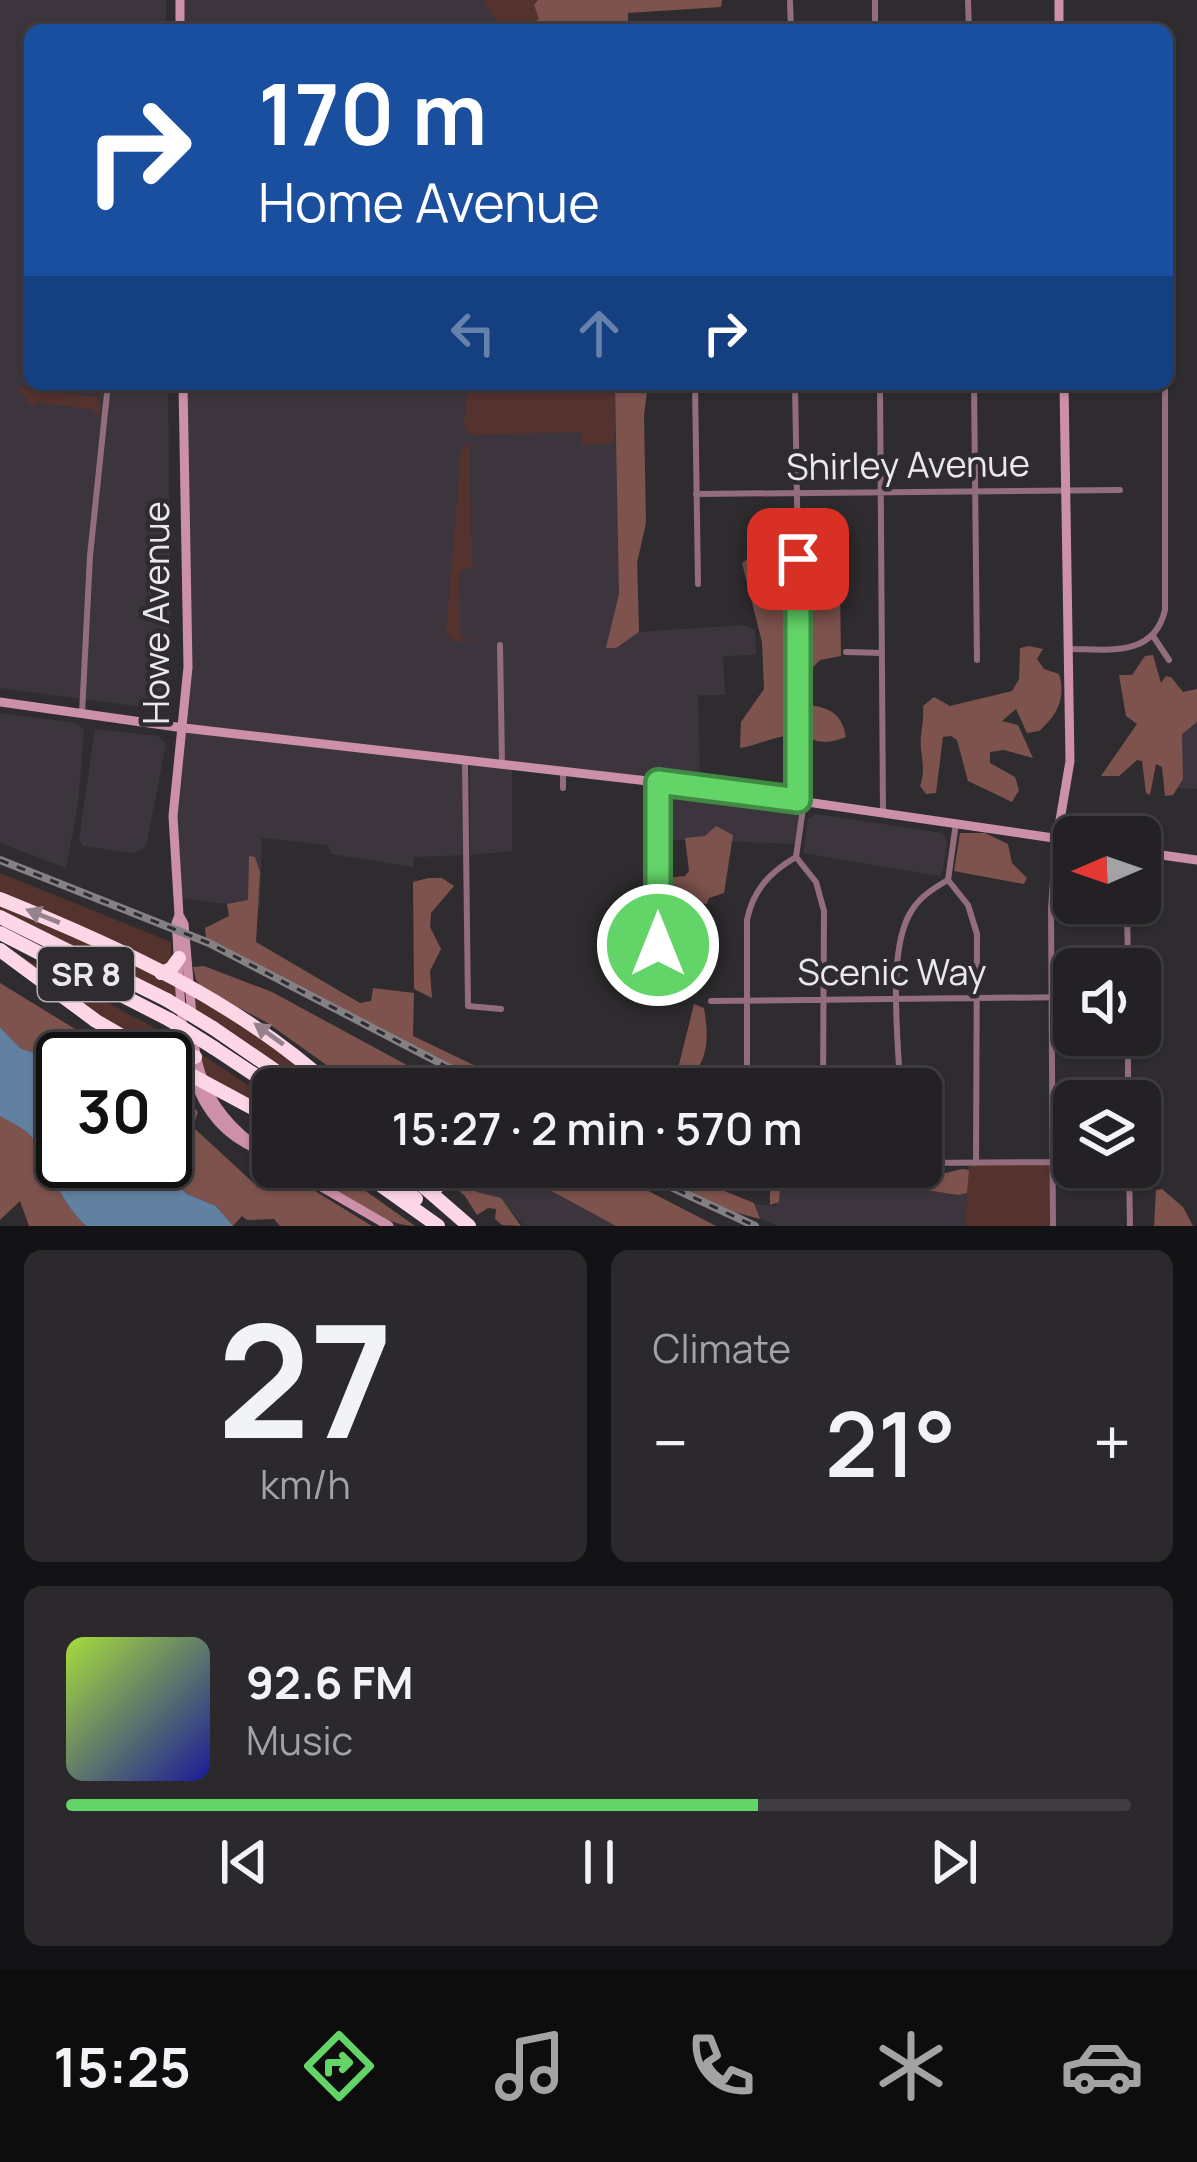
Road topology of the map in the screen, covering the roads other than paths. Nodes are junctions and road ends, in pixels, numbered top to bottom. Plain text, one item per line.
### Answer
1 (107, 390) edge
2 (183, 390) edge
3 (695, 390) edge
4 (795, 390) edge
5 (880, 390) edge
6 (974, 390) edge
7 (1064, 390) edge
8 (1165, 390) edge
9 (1120, 490) dead end
10 (975, 491) junction
11 (1065, 491) junction
12 (880, 493) junction
13 (696, 494) junction
14 (797, 494) junction
15 (698, 584) dead end
16 (1154, 636) junction
17 (500, 645) dead end
18 (1068, 650) junction
19 (846, 652) dead end
20 (883, 652) junction
21 (977, 659) dead end
22 (1169, 660) dead end
23 (0, 703) edge
24 (82, 714) junction
25 (184, 728) junction
26 (466, 758) junction
27 (502, 763) junction
28 (563, 770) junction
29 (658, 782) junction
30 (563, 788) dead end
31 (801, 801) junction
32 (883, 812) junction
33 (1061, 816) edge
34 (956, 823) junction
35 (1053, 837) edge
36 (1161, 855) edge
37 (796, 857) junction
38 (1197, 860) edge
39 (1053, 871) edge
40 (948, 880) junction
41 (0, 899) edge
42 (179, 915) junction
43 (0, 917) edge
44 (0, 933) edge
45 (0, 950) edge
46 (179, 958) junction
47 (160, 973) junction
48 (186, 987) junction
49 (658, 993) dead end
50 (975, 998) junction
51 (1051, 998) junction
52 (898, 999) junction
53 (710, 1000) dead end
54 (746, 1000) junction
55 (822, 1000) junction
56 (501, 1009) dead end
57 (115, 1032) edge
58 (271, 1068) edge
59 (308, 1068) edge
60 (747, 1068) edge
61 (824, 1068) edge
62 (900, 1068) edge
63 (194, 1069) junction
64 (252, 1073) edge
65 (252, 1106) edge
66 (252, 1140) edge
67 (1052, 1162) junction
68 (942, 1163) edge
69 (976, 1163) junction
70 (323, 1188) edge
71 (386, 1188) edge
72 (401, 1188) edge
73 (425, 1188) edge
74 (436, 1188) edge
75 (1130, 1188) edge
76 (389, 1226) edge
77 (442, 1226) edge
78 (471, 1226) edge
79 (1053, 1226) edge
80 (1130, 1226) edge

1 - 24 street
2 - 25 street, Howe Avenue
3 - 13 street
4 - 14 street
5 - 12 street
6 - 10 street
7 - 11 street
8 - 16 street
9 - 11 street, Shirley Avenue
10 - 11 street, Shirley Avenue
10 - 12 street, Shirley Avenue
10 - 21 street
11 - 18 street
12 - 14 street, Shirley Avenue
12 - 20 street
13 - 14 street, Shirley Avenue
13 - 15 street
14 - 31 street
16 - 18 street
16 - 22 street
17 - 27 street
18 - 33 street
19 - 20 street
20 - 32 street
23 - 24 street
24 - 25 street
25 - 26 street
25 - 42 street, Howe Avenue
26 - 27 street
26 - 56 street
27 - 28 street
28 - 29 street
28 - 30 street
29 - 31 street
29 - 49 street
31 - 32 street
31 - 37 street
32 - 34 street
34 - 35 street
34 - 40 street
36 - 38 street
37 - 54 street
37 - 55 street
39 - 51 street
40 - 50 street
40 - 52 street
47 -> 41 highway
42 - 46 street, Howe Avenue
42 - 48 street, Howe Avenue
43 - 58 highway, SR 8, bridge
44 - 64 highway, SR 8, bridge
45 - 57 highway
46 - 47 highway
46 - 48 street, Howe Avenue
47 - 48 highway
59 -> 48 highway
48 - 63 street, Howe Avenue
50 - 51 street, Scenic Way
50 - 52 street, Scenic Way
50 - 69 street
51 - 67 street
52 - 55 street, Scenic Way
52 - 62 street
53 - 54 street, Scenic Way
54 - 55 street, Scenic Way
54 - 60 street
55 - 61 street
63 - 65 highway
63 - 66 street
67 - 69 street
67 - 79 street
68 - 69 street
70 - 76 street
71 - 77 highway
72 - 77 highway
73 - 78 highway
74 - 78 highway
75 - 80 street

